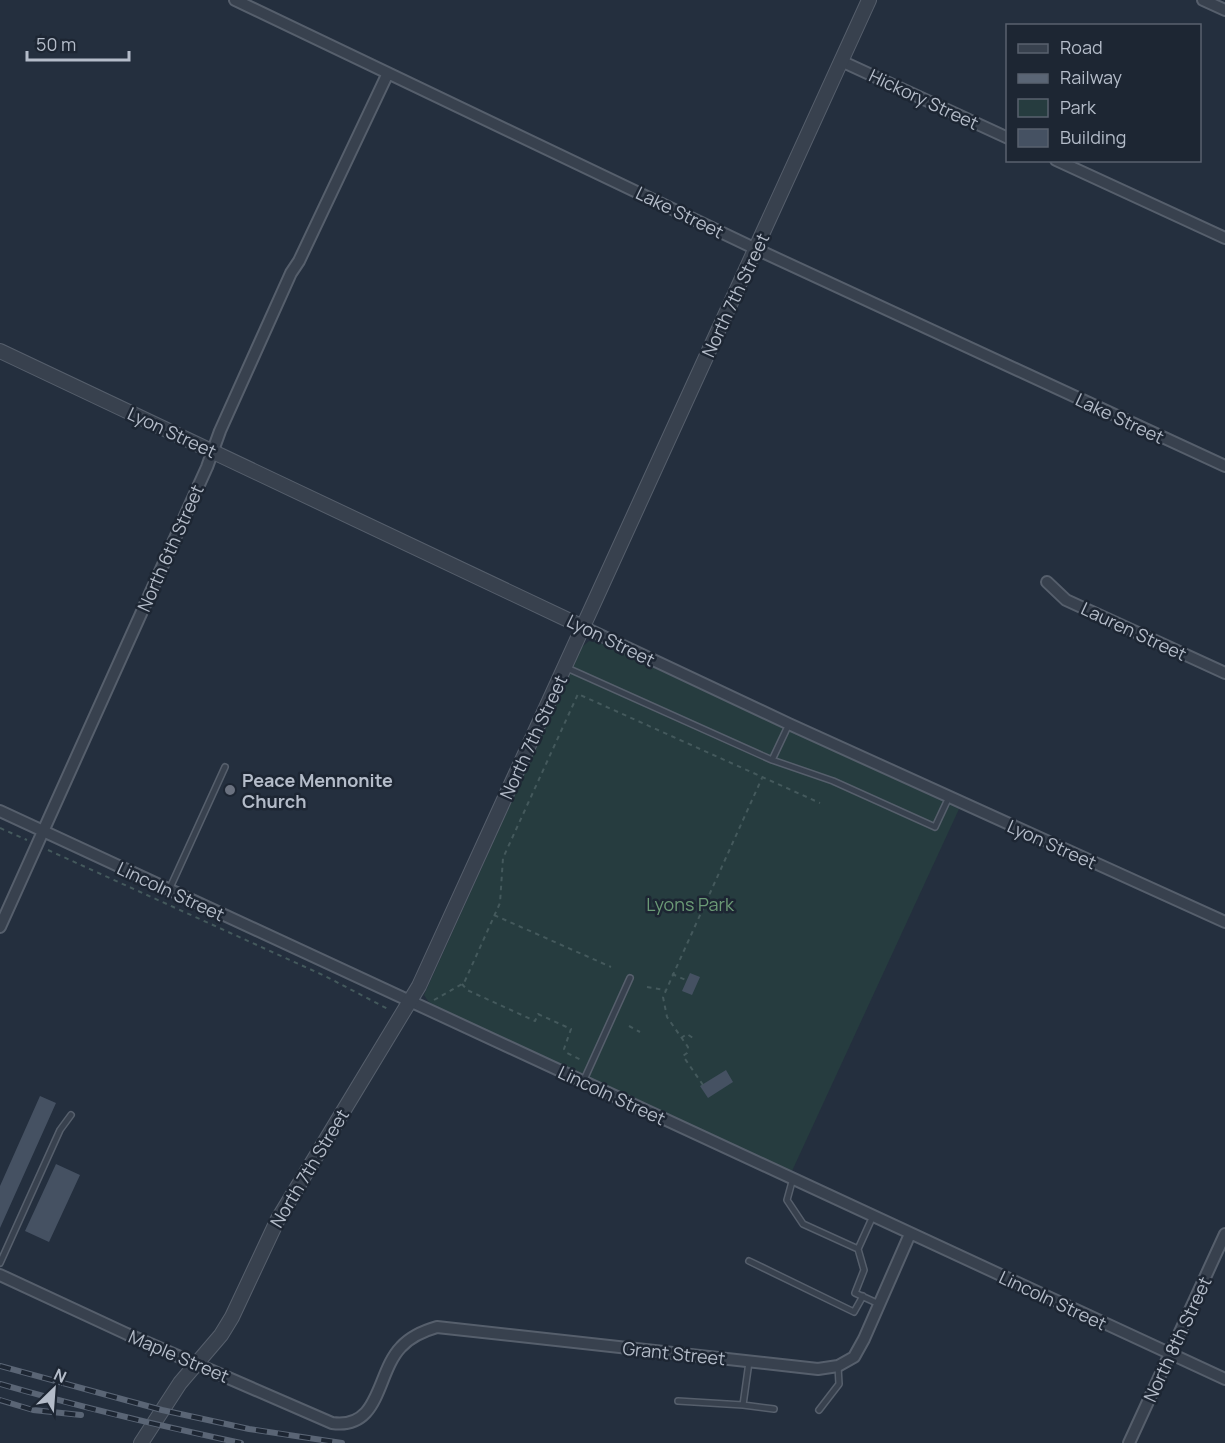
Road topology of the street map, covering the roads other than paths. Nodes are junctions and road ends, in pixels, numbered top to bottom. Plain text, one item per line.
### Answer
1 (235, 0) edge
2 (869, 0) edge
3 (1203, 0) edge
4 (1225, 10) edge
5 (841, 61) junction
6 (388, 73) junction
7 (1006, 137) edge
8 (1060, 162) edge
9 (1225, 238) edge
10 (756, 249) junction
11 (0, 351) edge
12 (212, 452) junction
13 (1225, 466) edge
14 (1047, 582) dead end
15 (584, 627) junction
16 (565, 667) junction
17 (1225, 673) edge
18 (789, 724) junction
19 (772, 760) junction
20 (225, 767) dead end
21 (949, 797) junction
22 (0, 811) edge
23 (43, 831) junction
24 (169, 890) junction
25 (1225, 922) edge
26 (0, 926) edge
27 (630, 978) dead end
28 (415, 1004) junction
29 (583, 1082) junction
30 (71, 1114) dead end
31 (793, 1178) junction
32 (873, 1216) junction
33 (910, 1234) junction
34 (1225, 1234) edge
35 (858, 1249) junction
36 (749, 1261) dead end
37 (0, 1263) edge
38 (0, 1275) edge
39 (863, 1296) junction
40 (880, 1304) junction
41 (1170, 1354) junction
42 (749, 1362) junction
43 (196, 1364) junction
44 (838, 1366) junction
45 (1225, 1379) edge
46 (678, 1401) dead end
47 (743, 1406) junction
48 (774, 1409) dead end
49 (819, 1410) dead end
50 (360, 1418) joint
51 (141, 1443) edge
52 (1129, 1443) edge

1 - 6 street, Lake Street
2 - 5 street, North 7th Street
3 - 4 street
5 - 7 street, Hickory Street
5 - 10 street, North 7th Street
6 - 10 street, Lake Street
6 - 12 street, North 6th Street
8 - 9 street
10 - 13 street, Lake Street
10 - 15 street, North 7th Street
11 - 12 street, Lyon Street
12 - 15 street, Lyon Street
12 - 23 street, North 6th Street
14 - 17 street, Lauren Street
15 - 16 street, North 7th Street
15 - 18 street, Lyon Street
16 - 19 lane
16 - 28 street, North 7th Street
18 - 19 lane
18 - 21 street, Lyon Street
19 - 21 lane
20 - 24 lane
21 - 25 street, Lyon Street
22 - 23 street, Lincoln Street
23 - 24 street, Lincoln Street
23 - 26 street, North 6th Street
24 - 28 street, Lincoln Street
27 - 29 lane
28 - 29 street, Lincoln Street
28 - 43 street, North 7th Street
29 - 31 street, Lincoln Street
30 - 37 lane
31 - 32 street, Lincoln Street
31 - 35 lane
32 - 33 street, Lincoln Street
32 - 35 lane
33 - 40 street
33 - 41 street, Lincoln Street
34 - 41 street, North 8th Street
35 - 39 lane
36 - 39 lane
38 - 43 street, Maple Street
39 - 40 lane
40 - 44 street
41 - 45 street, Lincoln Street
41 - 52 street, North 8th Street
42 - 44 street, Grant Street
42 - 47 lane
42 - 50 street, Grant Street
43 - 50 street, Maple Street
43 - 51 street, North 7th Street
44 - 49 lane
46 - 47 lane
47 - 48 lane

